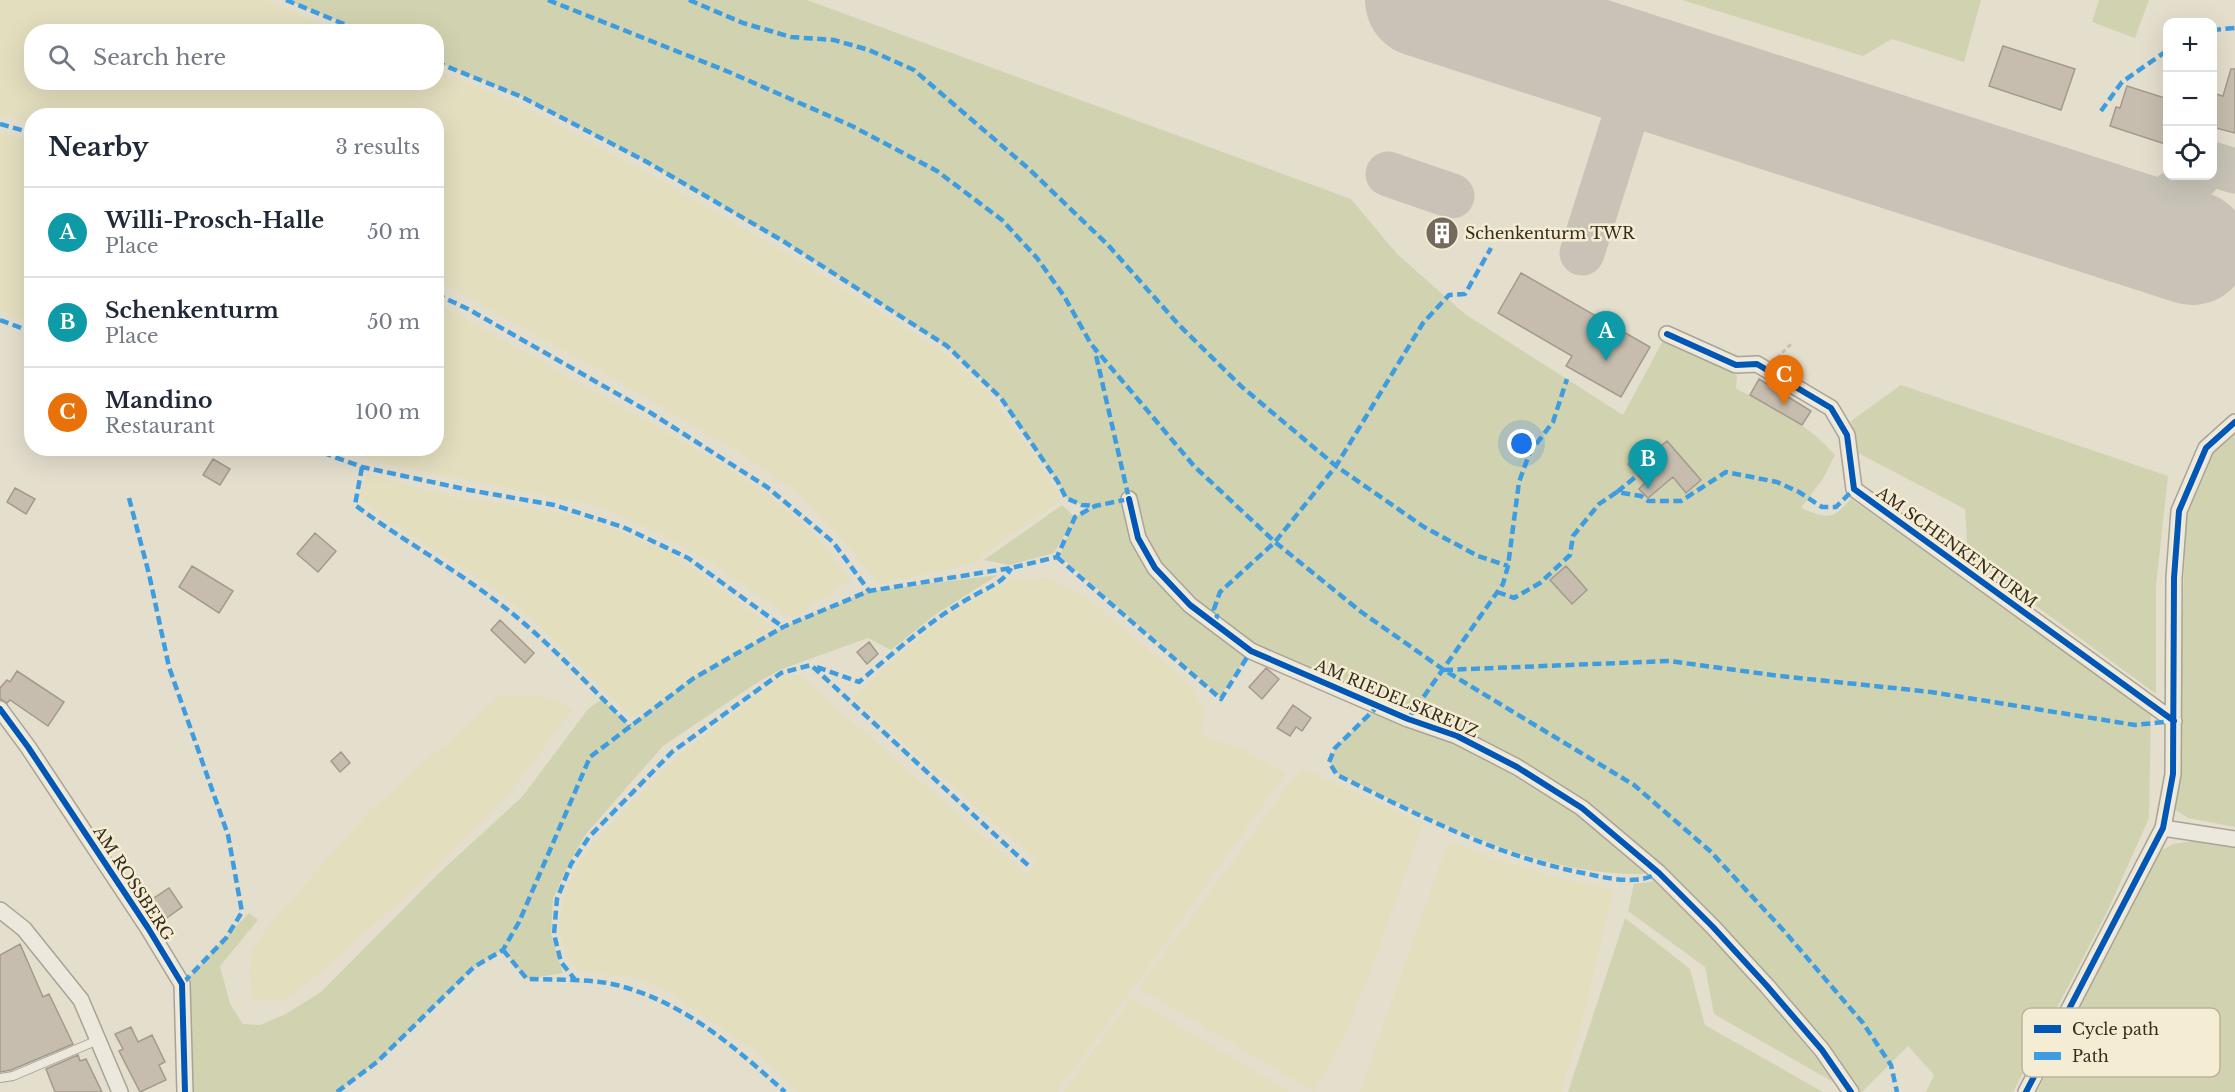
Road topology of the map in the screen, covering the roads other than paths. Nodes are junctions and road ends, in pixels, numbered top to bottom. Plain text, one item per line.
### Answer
1 (1667, 334) dead end
2 (2235, 422) edge
3 (1129, 500) dead end
4 (0, 709) edge
5 (2174, 721) junction
6 (2163, 828) junction
7 (2235, 839) edge
8 (0, 910) edge
9 (2070, 1008) edge
10 (98, 1040) junction
11 (2034, 1077) edge
12 (0, 1078) edge
13 (120, 1092) edge
14 (185, 1092) edge
15 (1851, 1092) edge
16 (2026, 1092) edge

1 - 5 street, AM SCHENKENTURM
2 - 5 street
3 - 15 street, AM RIEDELSKREUZ
4 - 14 street, AM ROSSBERG
5 - 6 street
6 - 7 street
6 - 9 street
8 - 10 street
10 - 12 lane
10 - 13 street
11 - 16 street

